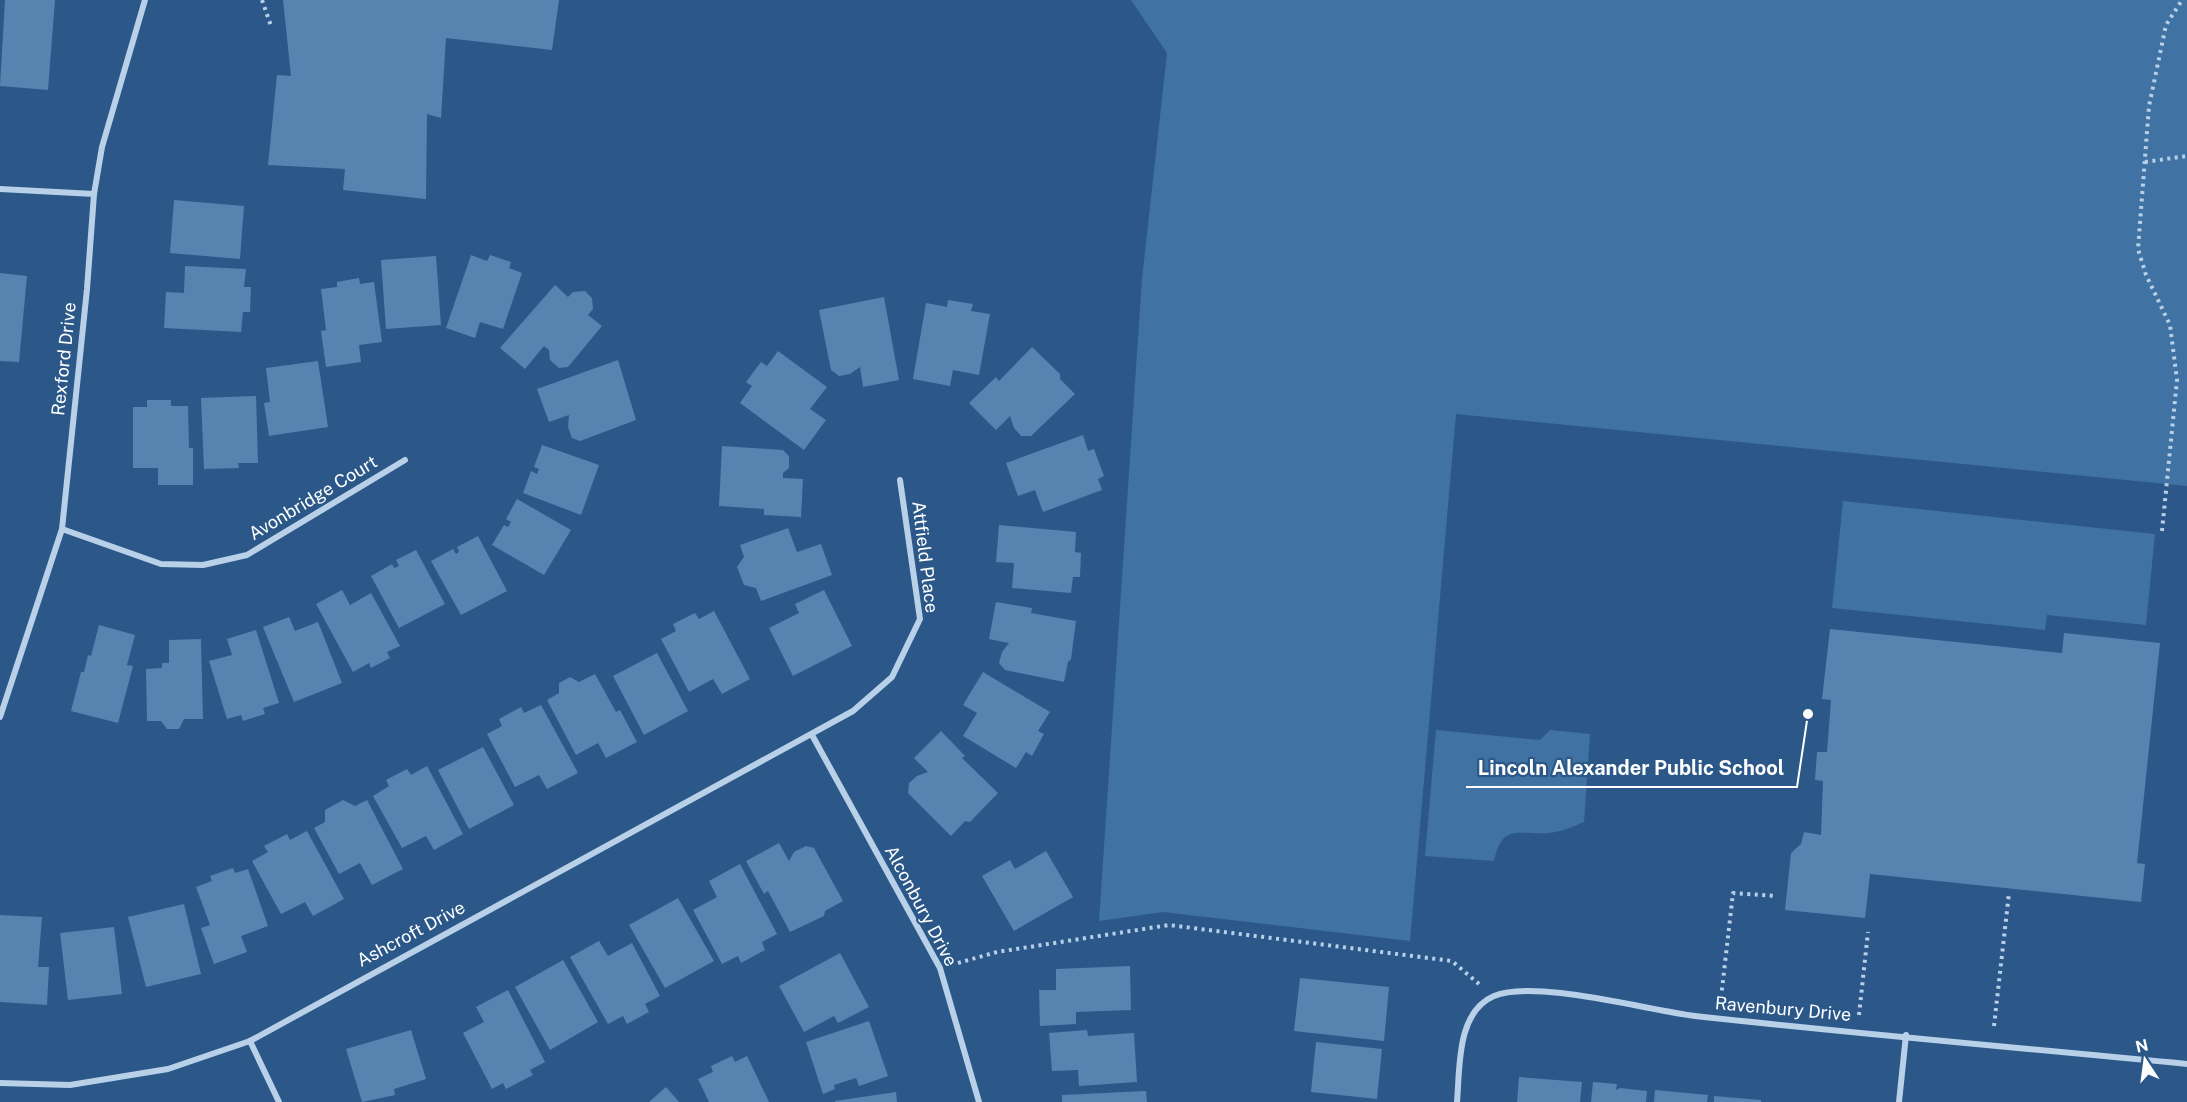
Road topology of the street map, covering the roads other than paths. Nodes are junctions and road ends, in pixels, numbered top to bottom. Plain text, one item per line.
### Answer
1 (145, 0) edge
2 (0, 189) edge
3 (93, 194) junction
4 (405, 460) dead end
5 (900, 480) dead end
6 (62, 529) junction
7 (0, 717) edge
8 (812, 735) junction
9 (1906, 1035) junction
10 (249, 1041) junction
11 (2187, 1064) edge
12 (0, 1083) edge
13 (279, 1102) edge
14 (979, 1102) edge
15 (1457, 1102) edge
16 (1899, 1102) edge

1 - 3 street, Rexford Drive
2 - 3 street
3 - 6 street, Rexford Drive
4 - 6 street, Avonbridge Court
5 - 8 street, Attfield Place
6 - 7 street, Rexford Drive
8 - 10 street, Ashcroft Drive
8 - 14 street, Alconbury Drive
9 - 11 street, Ravenbury Drive
9 - 15 street, Ravenbury Drive
9 - 16 street
10 - 12 street, Ashcroft Drive
10 - 13 street

